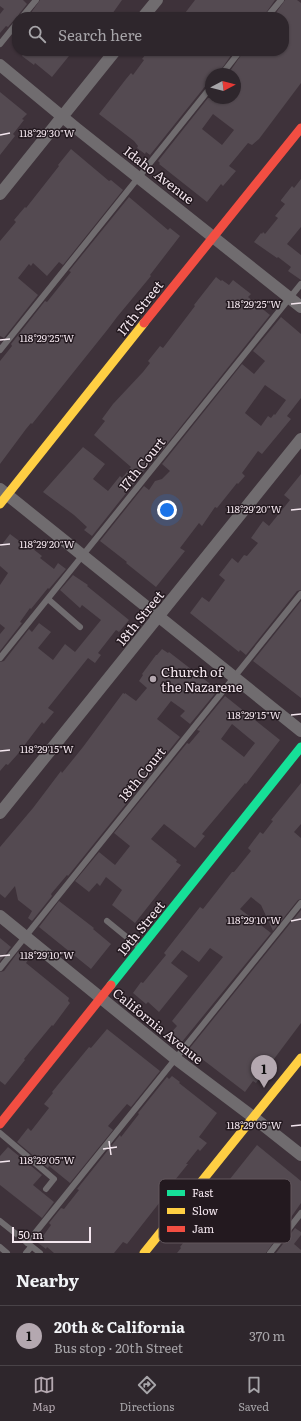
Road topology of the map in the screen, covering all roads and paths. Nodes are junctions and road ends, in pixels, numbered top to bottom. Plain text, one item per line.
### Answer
1 (36, 0) edge
2 (157, 0) edge
3 (281, 0) edge
4 (26, 12) edge
5 (147, 12) edge
6 (271, 12) edge
7 (12, 29) edge
8 (0, 44) edge
9 (112, 56) edge
10 (236, 56) edge
11 (0, 65) edge
12 (227, 68) edge
13 (205, 94) edge
14 (62, 117) junction
15 (301, 128) edge
16 (139, 177) junction
17 (0, 194) edge
18 (213, 236) junction
19 (301, 284) edge
20 (290, 298) junction
21 (301, 307) edge
22 (0, 350) edge
23 (301, 439) edge
24 (2, 496) edge
25 (83, 555) junction
26 (301, 594) edge
27 (48, 599) junction
28 (159, 617) junction
29 (80, 627) dead end
30 (0, 658) edge
31 (234, 677) junction
32 (301, 731) edge
33 (301, 747) edge
34 (0, 813) edge
35 (301, 903) edge
36 (0, 916) edge
37 (107, 921) dead end
38 (26, 936) junction
39 (141, 949) junction
40 (0, 968) edge
41 (100, 997) junction
42 (301, 1058) edge
43 (176, 1059) junction
44 (253, 1117) junction
45 (0, 1124) edge
46 (0, 1133) edge
47 (301, 1155) edge
48 (203, 1179) edge
49 (46, 1189) dead end
50 (301, 1214) edge
51 (1, 1223) edge
52 (291, 1227) edge
53 (159, 1234) edge
54 (278, 1243) edge
55 (29, 1245) junction
56 (0, 1247) edge
57 (7, 1253) edge
58 (26, 1253) edge
59 (40, 1253) edge
60 (144, 1253) edge
61 (270, 1253) edge

1 - 4 lane
2 - 5 street
3 - 6 lane
7 - 8 lane
9 - 14 street
10 - 12 lane
11 - 14 street, Idaho Avenue
13 - 16 lane
14 - 16 street, Idaho Avenue
14 - 17 street
15 - 18 street, 17th Street
16 - 18 street, Idaho Avenue
16 - 22 lane
18 - 20 street, Idaho Avenue
18 - 24 street, 17th Street
19 - 20 lane, 17th Court
20 - 21 street, Idaho Avenue
20 - 25 lane, 17th Court
23 - 28 street, 18th Street
24 - 25 street
25 - 27 lane, 17th Court
25 - 28 street
26 - 31 lane, 18th Court
27 - 29 lane
27 - 30 lane, 17th Court
28 - 31 street
28 - 34 street, 18th Street
31 - 32 street
31 - 38 lane, 18th Court
33 - 39 street, 19th Street
35 - 43 lane
36 - 38 street, California Avenue
37 - 39 lane
38 - 40 lane, 18th Court
38 - 41 street, California Avenue
39 - 41 street, 19th Street
41 - 43 street, California Avenue
41 - 45 street, 19th Street
42 - 44 street
43 - 44 street, California Avenue
43 - 55 lane
44 - 47 street, California Avenue
44 - 48 street
46 - 49 lane
50 - 52 lane
51 - 55 lane
53 - 60 street
54 - 61 lane
55 - 58 lane
55 - 59 lane
56 - 57 lane

